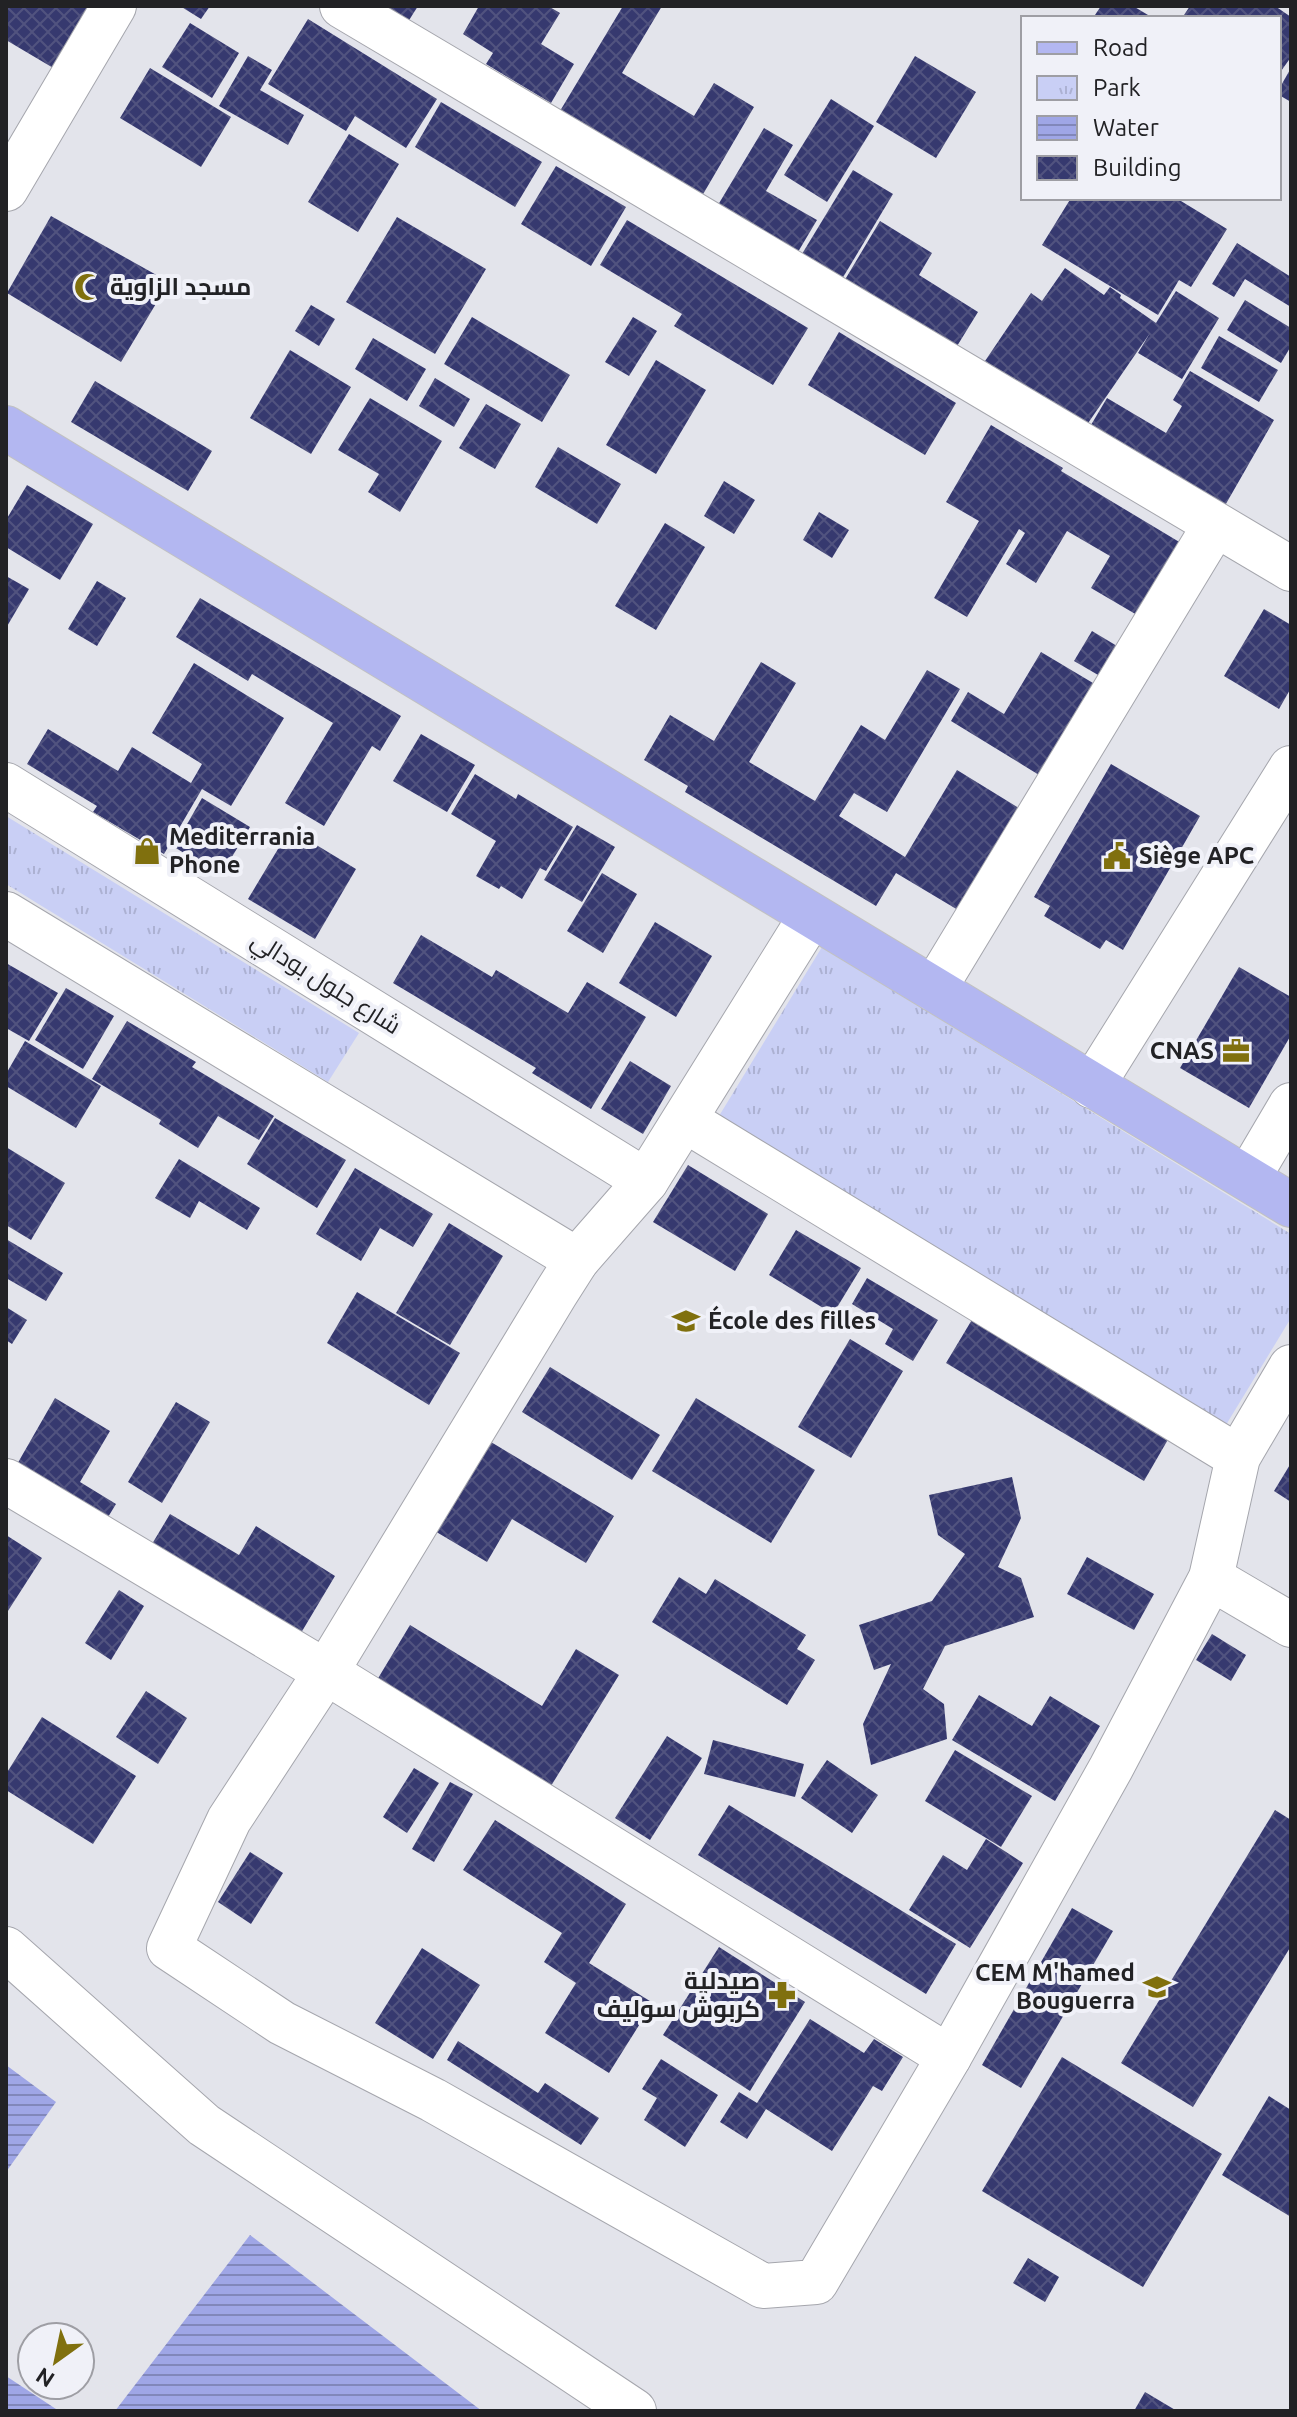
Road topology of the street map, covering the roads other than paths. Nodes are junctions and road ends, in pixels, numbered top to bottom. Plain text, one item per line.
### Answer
1 (114, 6) edge
2 (342, 6) edge
3 (6, 189) edge
4 (6, 428) edge
5 (1215, 525) junction
6 (1291, 569) edge
7 (1291, 768) edge
8 (6, 785) edge
9 (6, 914) edge
10 (811, 916) junction
11 (934, 989) junction
12 (1092, 1086) junction
13 (1291, 1105) edge
14 (685, 1120) junction
15 (1248, 1178) junction
16 (646, 1181) junction
17 (1291, 1205) edge
18 (577, 1260) junction
19 (1291, 1367) edge
20 (1238, 1457) junction
21 (6, 1481) edge
22 (1211, 1578) junction
23 (1291, 1625) edge
24 (326, 1672) junction
25 (6, 1949) edge
26 (949, 2057) junction
27 (634, 2411) edge

1 - 3 street
2 - 5 street
4 - 10 main road
5 - 6 street
5 - 11 street
7 - 12 street
8 - 16 street, شارع جلول بودالي
9 - 18 street
10 - 11 main road
10 - 14 street
11 - 12 main road
12 - 15 main road
13 - 15 street
14 - 16 street
14 - 20 street
15 - 17 main road
16 - 18 street
18 - 24 street
19 - 20 street
20 - 22 street
21 - 24 street
22 - 23 street
22 - 26 street
24 - 26 street
24 - 26 street
25 - 27 street

